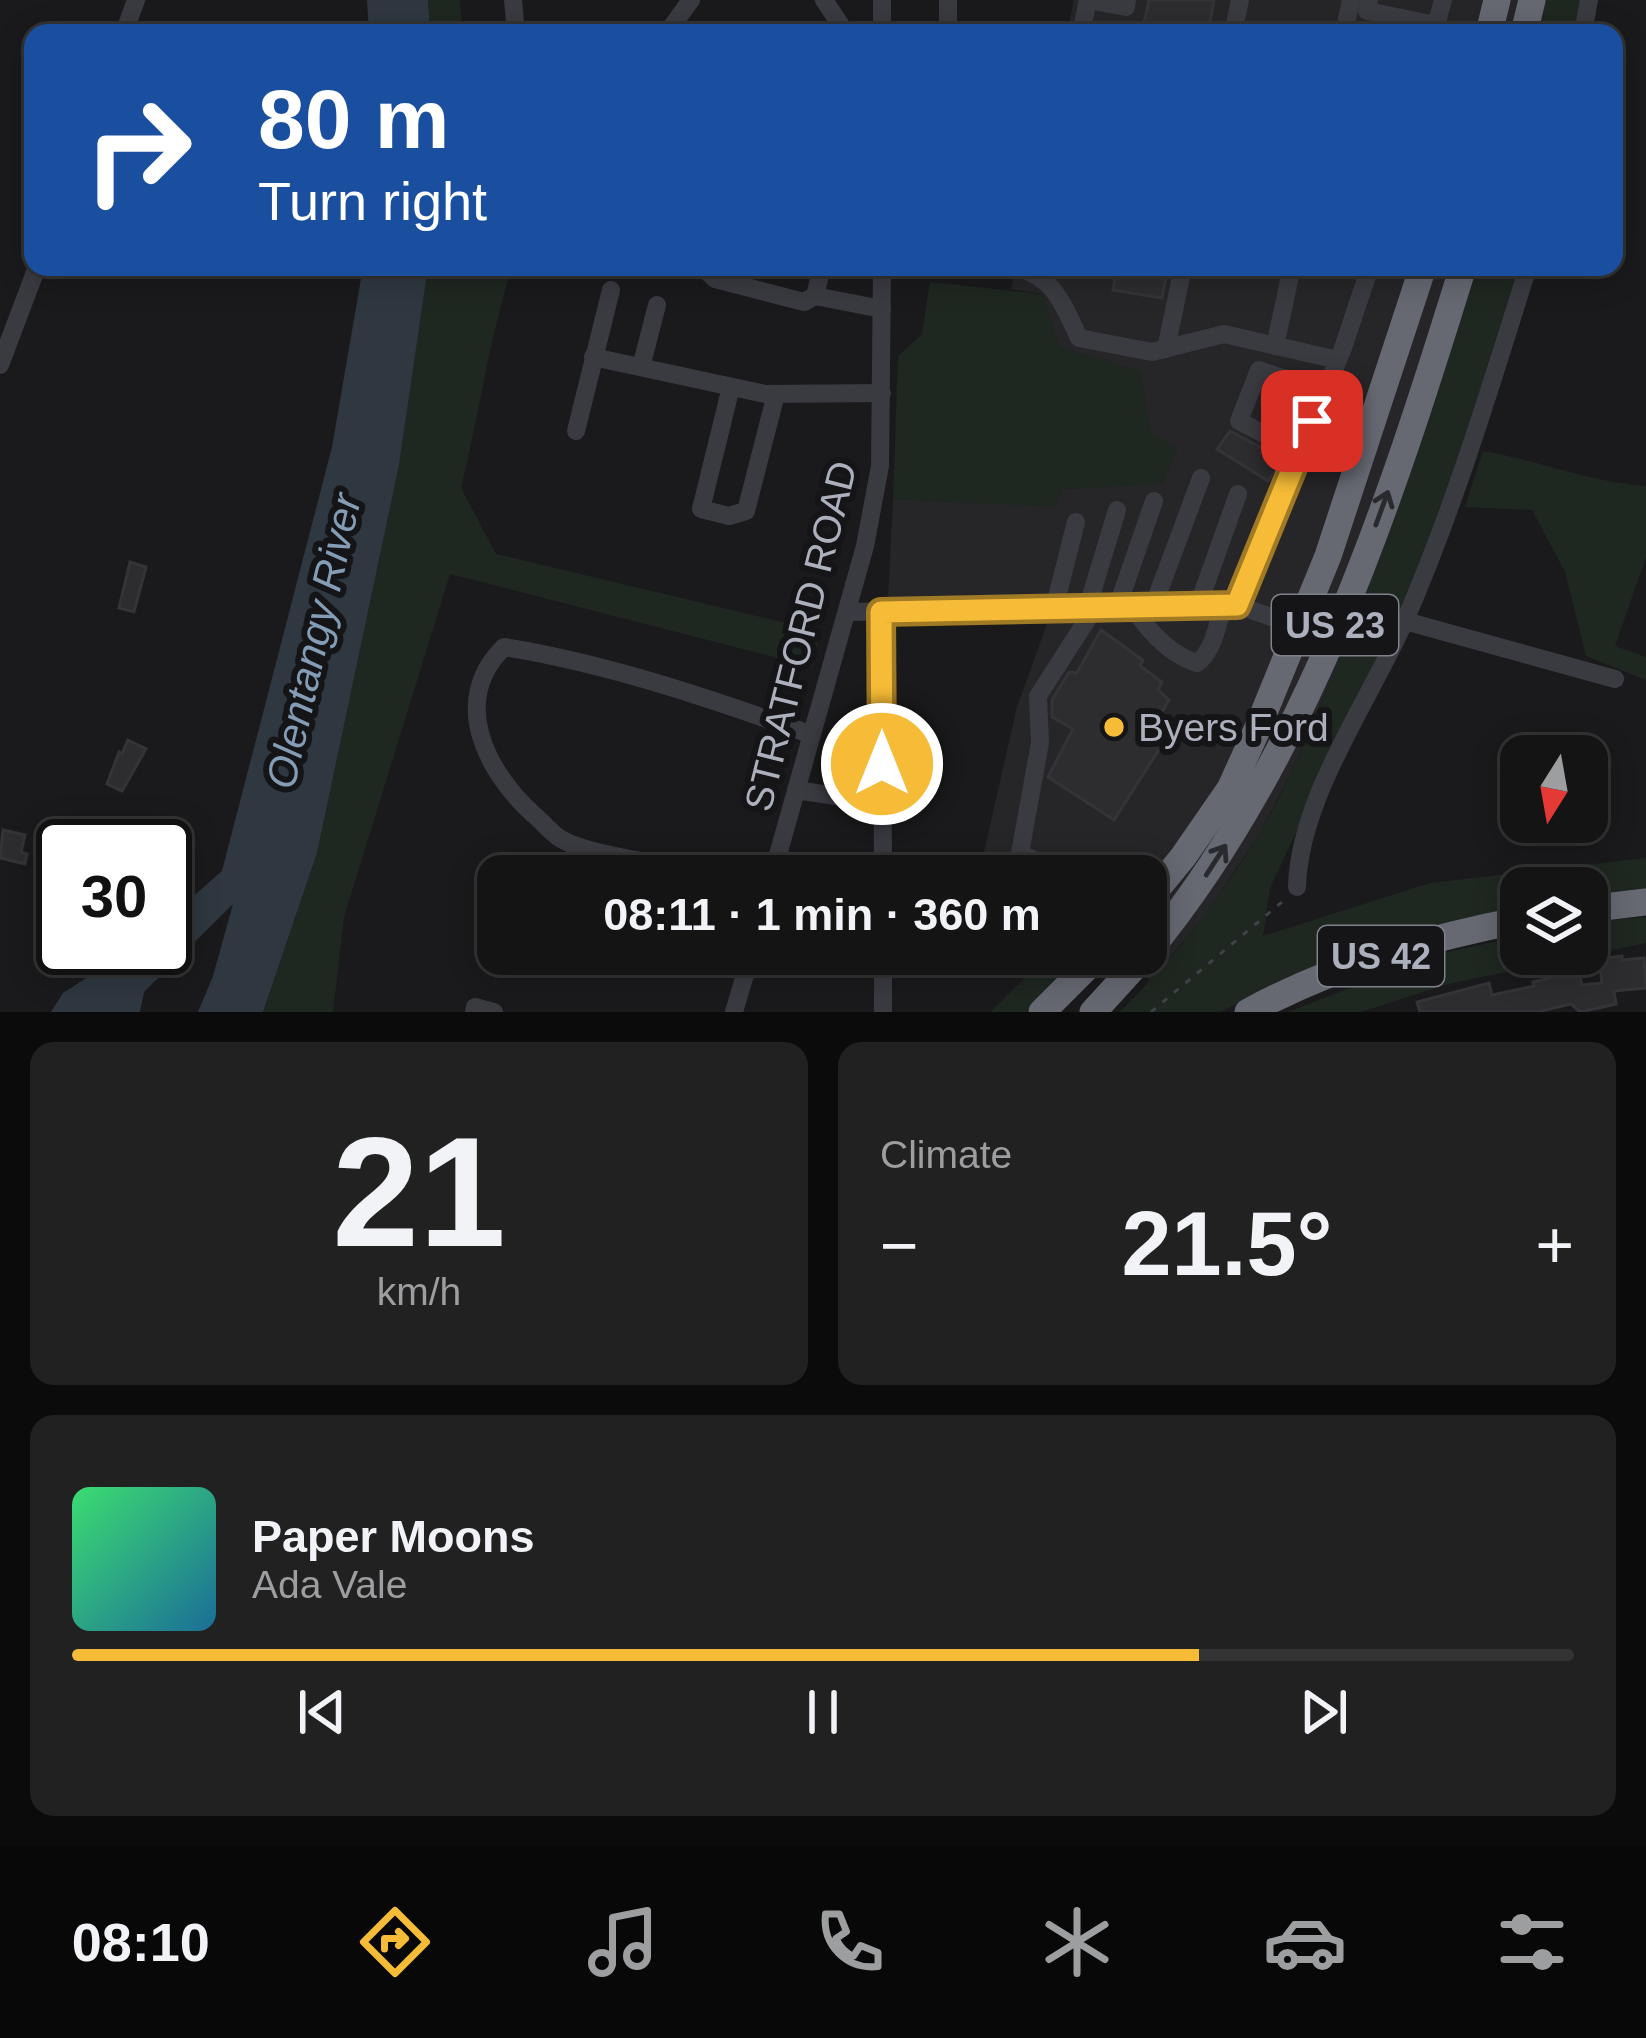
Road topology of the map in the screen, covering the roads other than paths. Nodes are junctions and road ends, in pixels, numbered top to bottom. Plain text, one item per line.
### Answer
1 (1127, 0) edge
2 (1369, 0) edge
3 (1083, 24) edge
4 (1416, 24) edge
5 (34, 276) edge
6 (713, 276) edge
7 (820, 276) edge
8 (882, 276) edge
9 (1038, 276) edge
10 (1181, 276) edge
11 (1290, 276) edge
12 (1367, 276) edge
13 (1421, 276) edge
14 (1459, 276) edge
15 (1525, 276) edge
16 (611, 290) dead end
17 (815, 296) junction
18 (657, 304) dead end
19 (882, 308) junction
20 (1275, 346) junction
21 (1166, 349) junction
22 (593, 357) junction
23 (1338, 360) junction
24 (0, 365) edge
25 (641, 367) junction
26 (731, 387) junction
27 (882, 393) junction
28 (776, 394) junction
29 (576, 431) dead end
30 (1272, 438) dead end
31 (1299, 452) junction
32 (1201, 478) dead end
33 (1238, 494) dead end
34 (1154, 501) dead end
35 (1117, 510) dead end
36 (1076, 522) dead end
37 (1230, 605) junction
38 (1198, 606) junction
39 (1153, 607) junction
40 (1125, 608) junction
41 (1054, 609) junction
42 (1090, 609) junction
43 (847, 612) junction
44 (881, 612) junction
45 (1405, 622) junction
46 (1300, 627) junction
47 (1615, 679) dead end
48 (812, 735) junction
49 (796, 790) junction
50 (882, 803) junction
51 (597, 855) edge
52 (778, 855) edge
53 (883, 855) edge
54 (1024, 855) edge
55 (1167, 876) edge
56 (1297, 886) road end
57 (1646, 902) edge
58 (1608, 907) edge
59 (1500, 925) edge
60 (1167, 926) edge
61 (745, 975) edge
62 (883, 975) edge
63 (1080, 975) edge
64 (1127, 975) edge
65 (1076, 979) junction
66 (474, 1012) edge
67 (494, 1012) edge
68 (734, 1012) edge
69 (883, 1012) edge
70 (1042, 1012) edge
71 (1059, 1012) edge
72 (1094, 1012) edge
73 (1248, 1012) edge

1 - 3 street
2 - 4 street
5 - 24 street
6 - 17 street
7 - 17 street
8 - 19 street, STRATFORD ROAD
9 - 21 street
10 - 21 street
11 - 20 street
12 - 23 street
13 - 46 highway, US 23
60 -> 14 highway, US 23
15 - 45 street
16 - 22 street
17 - 19 street
18 - 25 street
19 - 27 street, STRATFORD ROAD
20 - 21 street
20 - 23 street
22 - 25 street
22 - 29 street
23 - 31 street
25 - 26 street
26 - 28 street
26 - 28 street
27 - 28 street
27 - 43 street, STRATFORD ROAD
30 - 31 street
31 - 37 street
32 - 39 street
33 - 38 street
34 - 40 street
35 - 42 street
36 - 41 street
37 - 38 street
37 - 40 street
37 - 46 street
38 - 39 street
39 - 40 street
40 - 42 street
41 - 42 street
41 - 44 street
42 - 54 street
43 - 44 street
43 - 48 street, STRATFORD ROAD
44 - 50 street
45 - 47 street
45 - 56 street
46 - 55 highway, US 23
48 - 49 street, STRATFORD ROAD
48 - 51 street
49 - 50 street
49 - 52 street, STRATFORD ROAD
50 - 53 street
57 - 58 highway
59 - 73 highway, US 42
61 - 68 street
62 - 69 street
63 - 65 highway
64 - 72 highway, US 23
65 - 70 highway
65 - 71 highway
66 - 67 street

